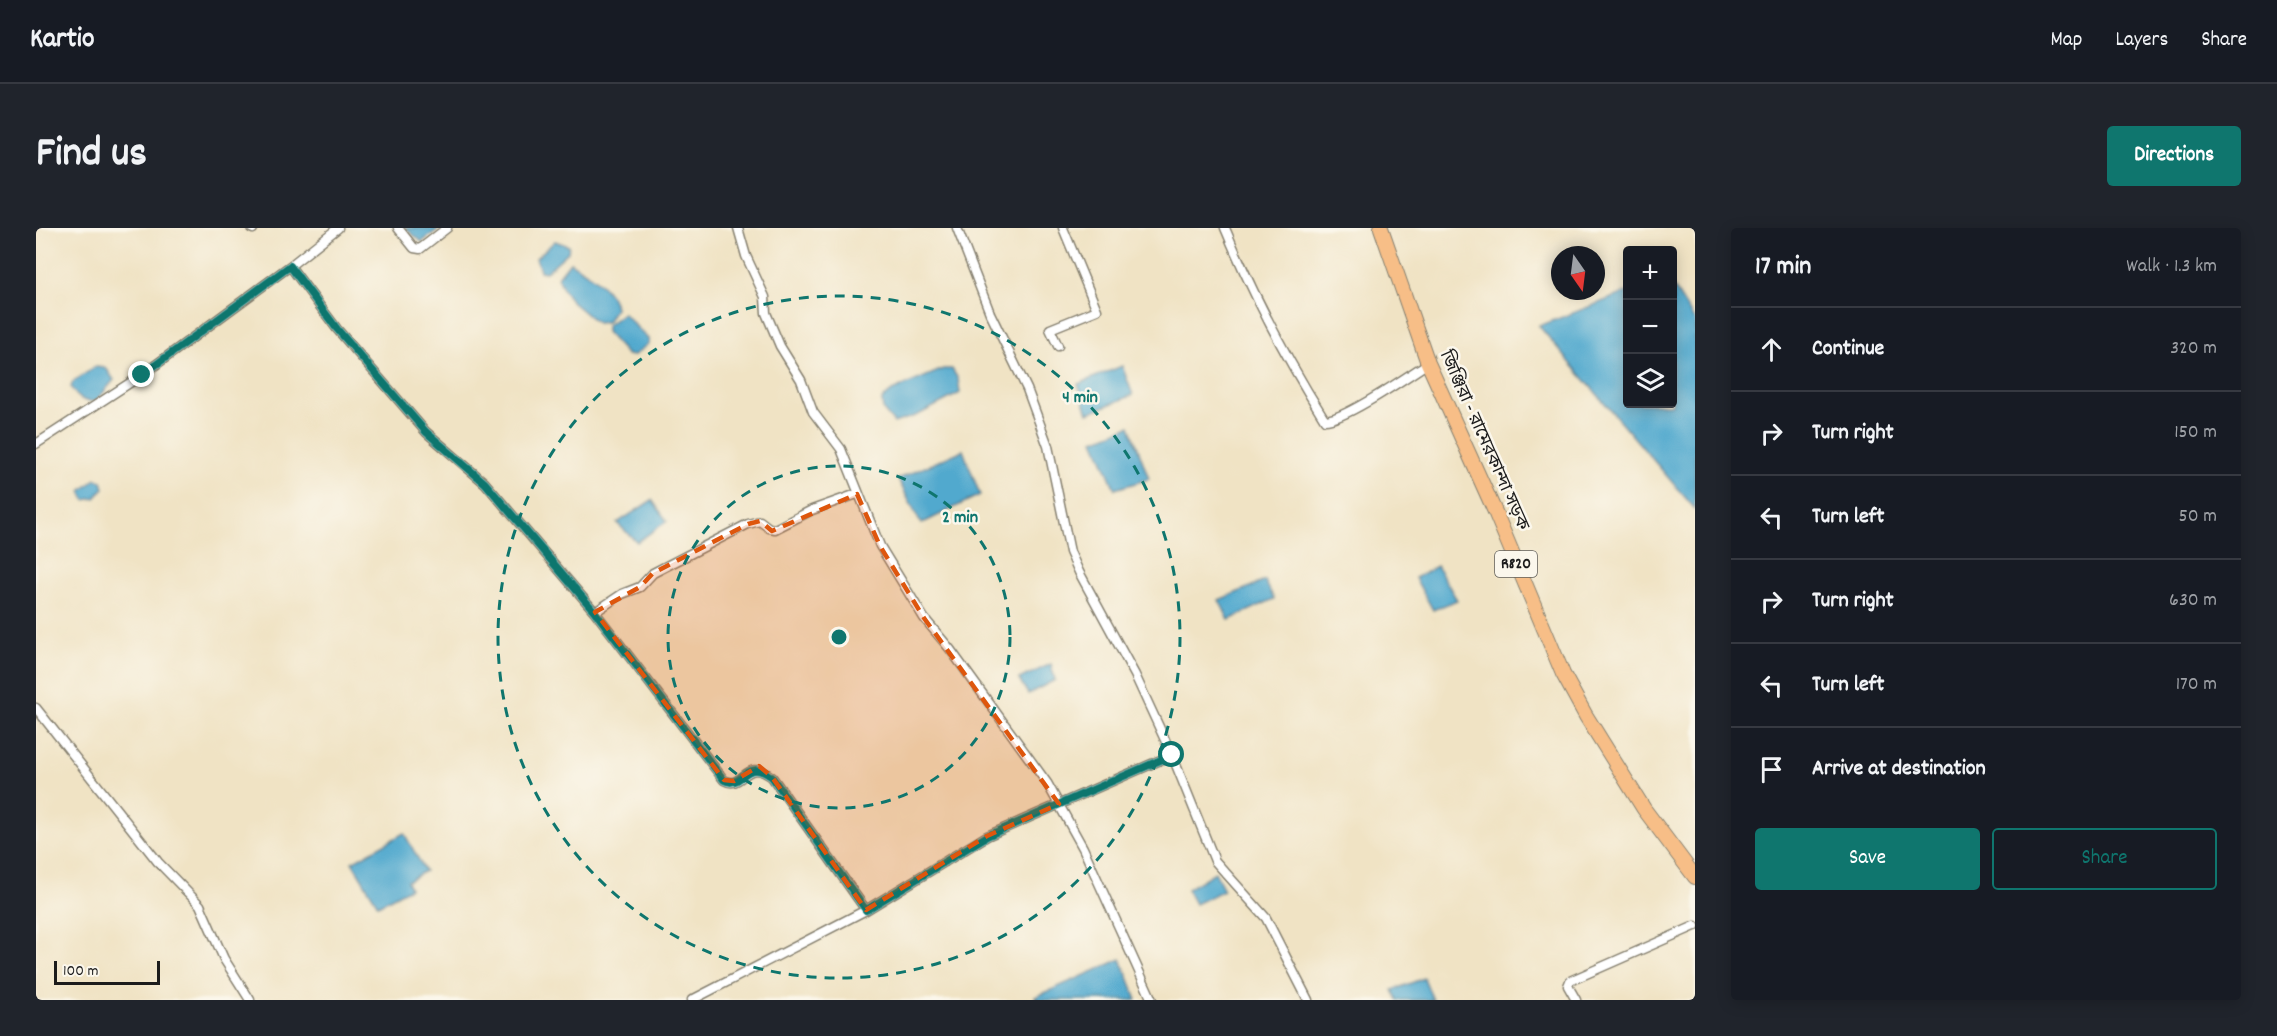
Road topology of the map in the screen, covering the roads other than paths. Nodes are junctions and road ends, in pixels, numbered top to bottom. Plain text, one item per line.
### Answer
1 (338, 228) edge
2 (398, 228) edge
3 (447, 228) edge
4 (738, 228) edge
5 (957, 228) edge
6 (1063, 228) edge
7 (1225, 228) edge
8 (1381, 228) edge
9 (290, 266) junction
10 (1058, 346) dead end
11 (1428, 363) junction
12 (36, 444) edge
13 (857, 494) junction
14 (595, 612) junction
15 (36, 708) edge
16 (1172, 755) junction
17 (1695, 877) edge
18 (866, 910) junction
19 (1695, 926) edge
20 (250, 1000) edge
21 (692, 1000) edge
22 (1152, 1000) edge
23 (1308, 1000) edge
24 (1576, 1000) edge

1 - 9 street
2 - 3 street
4 - 13 street
5 - 16 street
6 - 10 street
7 - 11 street
8 - 11 main road, জিঞ্জিরা - রামেরকান্দা সড়ক / R820
9 - 12 street
9 - 14 street
11 - 17 main road, জিঞ্জিরা - রামেরকান্দা সড়ক / R820
13 - 14 street
13 - 22 street
14 - 18 street
15 - 20 street
16 - 18 street
16 - 23 street
18 - 21 street
19 - 24 street

